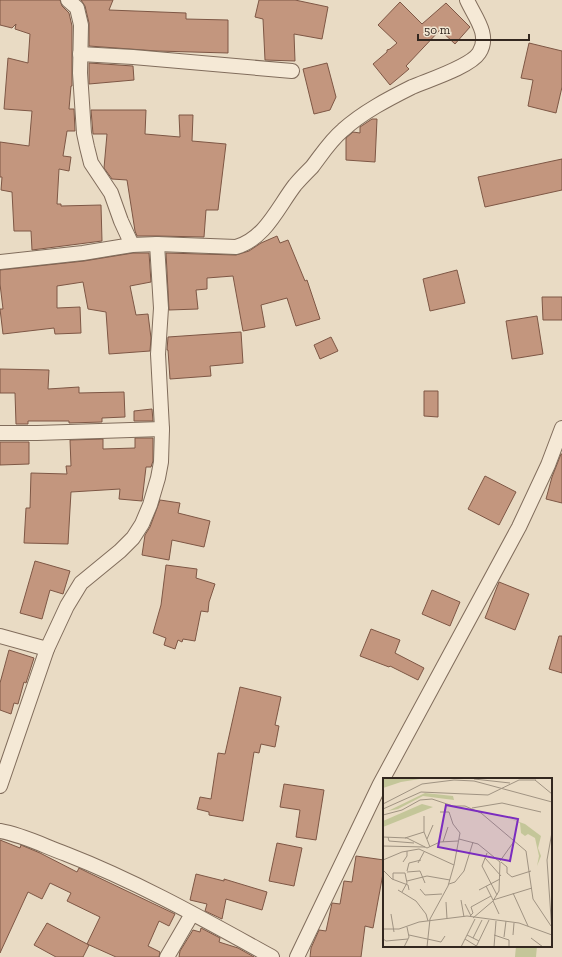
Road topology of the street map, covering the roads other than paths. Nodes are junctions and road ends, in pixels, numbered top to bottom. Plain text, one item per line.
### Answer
1 (68, 0) edge
2 (467, 0) edge
3 (80, 54) junction
4 (292, 71) dead end
5 (157, 244) junction
6 (132, 245) junction
7 (0, 262) edge
8 (562, 428) edge
9 (162, 429) junction
10 (0, 432) edge
11 (0, 636) edge
12 (47, 650) junction
13 (383, 778) edge
14 (383, 778) edge
15 (0, 786) edge
16 (0, 831) edge
17 (192, 914) junction
18 (167, 957) edge
19 (272, 957) edge
20 (297, 957) edge

1 - 3 street
2 - 5 street
3 - 4 street
3 - 6 street
5 - 6 street
5 - 9 street
6 - 7 street
8 - 13 street
9 - 10 street
9 - 12 street
11 - 12 street
12 - 15 street
14 - 20 street
16 - 17 street
17 - 18 street
17 - 19 street

